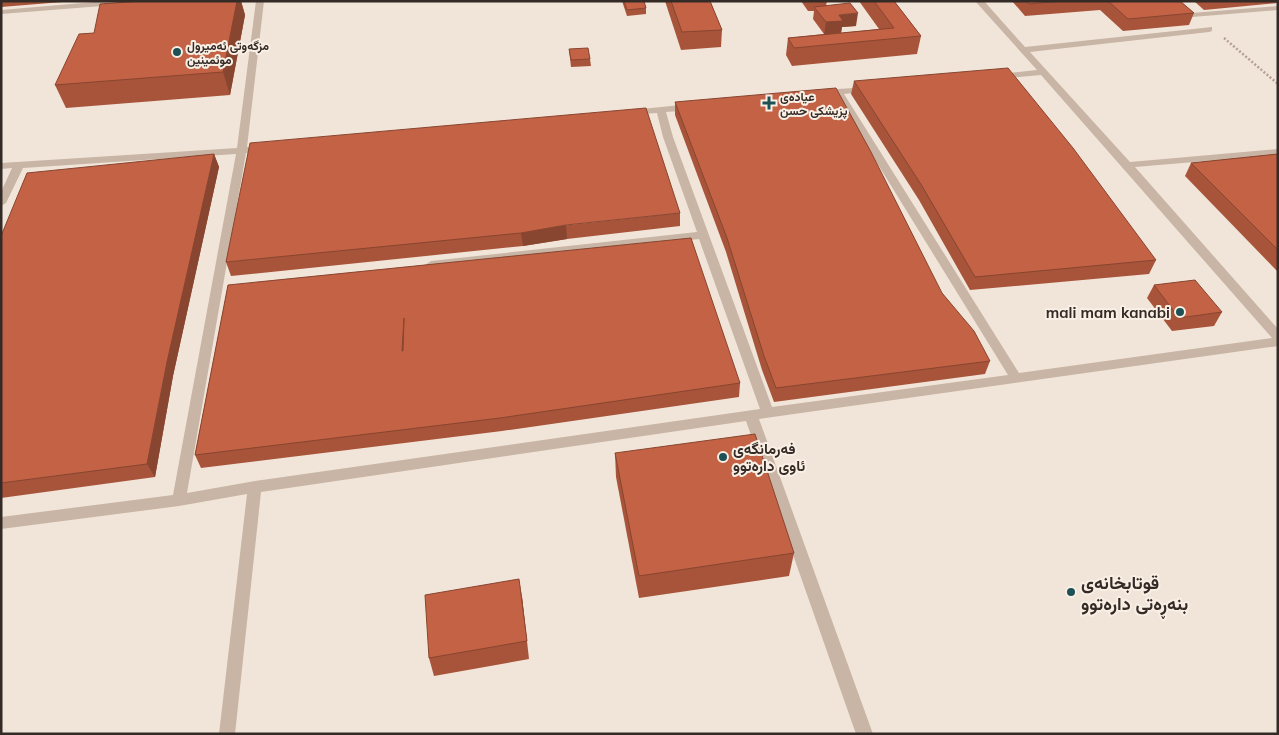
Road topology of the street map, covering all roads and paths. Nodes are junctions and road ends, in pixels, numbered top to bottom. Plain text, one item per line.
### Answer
1 (140, 1) edge
2 (260, 1) edge
3 (979, 1) edge
4 (90, 3) edge
5 (1278, 8) edge
6 (1, 12) edge
7 (1209, 29) junction
8 (1023, 50) junction
9 (1044, 72) junction
10 (985, 78) edge
11 (1278, 84) edge
12 (878, 88) edge
13 (838, 92) junction
14 (809, 95) edge
15 (701, 106) edge
16 (661, 110) junction
17 (622, 114) edge
18 (280, 148) edge
19 (241, 152) junction
20 (1278, 152) edge
21 (19, 165) junction
22 (1128, 165) junction
23 (1, 166) edge
24 (1, 203) edge
25 (704, 235) junction
26 (420, 266) edge
27 (1278, 337) edge
28 (1278, 342) edge
29 (1016, 378) junction
30 (768, 414) junction
31 (751, 415) junction
32 (255, 487) junction
33 (179, 500) junction
34 (1, 523) edge
35 (227, 734) edge
36 (864, 734) edge

1 - 4 street
2 - 19 street
3 - 8 street
4 - 6 street
5 - 7 street
7 - 8 street
7 - 11 path
8 - 9 street
9 - 10 street
9 - 22 street
12 - 13 street
13 - 14 street
13 - 29 street
15 - 16 street
16 - 17 street
16 - 25 street
18 - 19 street
19 - 21 street
19 - 33 street
20 - 22 street
21 - 23 street
21 - 24 street
22 - 27 street
25 - 26 street
25 - 30 street
28 - 29 street
29 - 30 street
30 - 31 street
31 - 32 street
31 - 36 street
32 - 33 street
32 - 35 street
33 - 34 street

